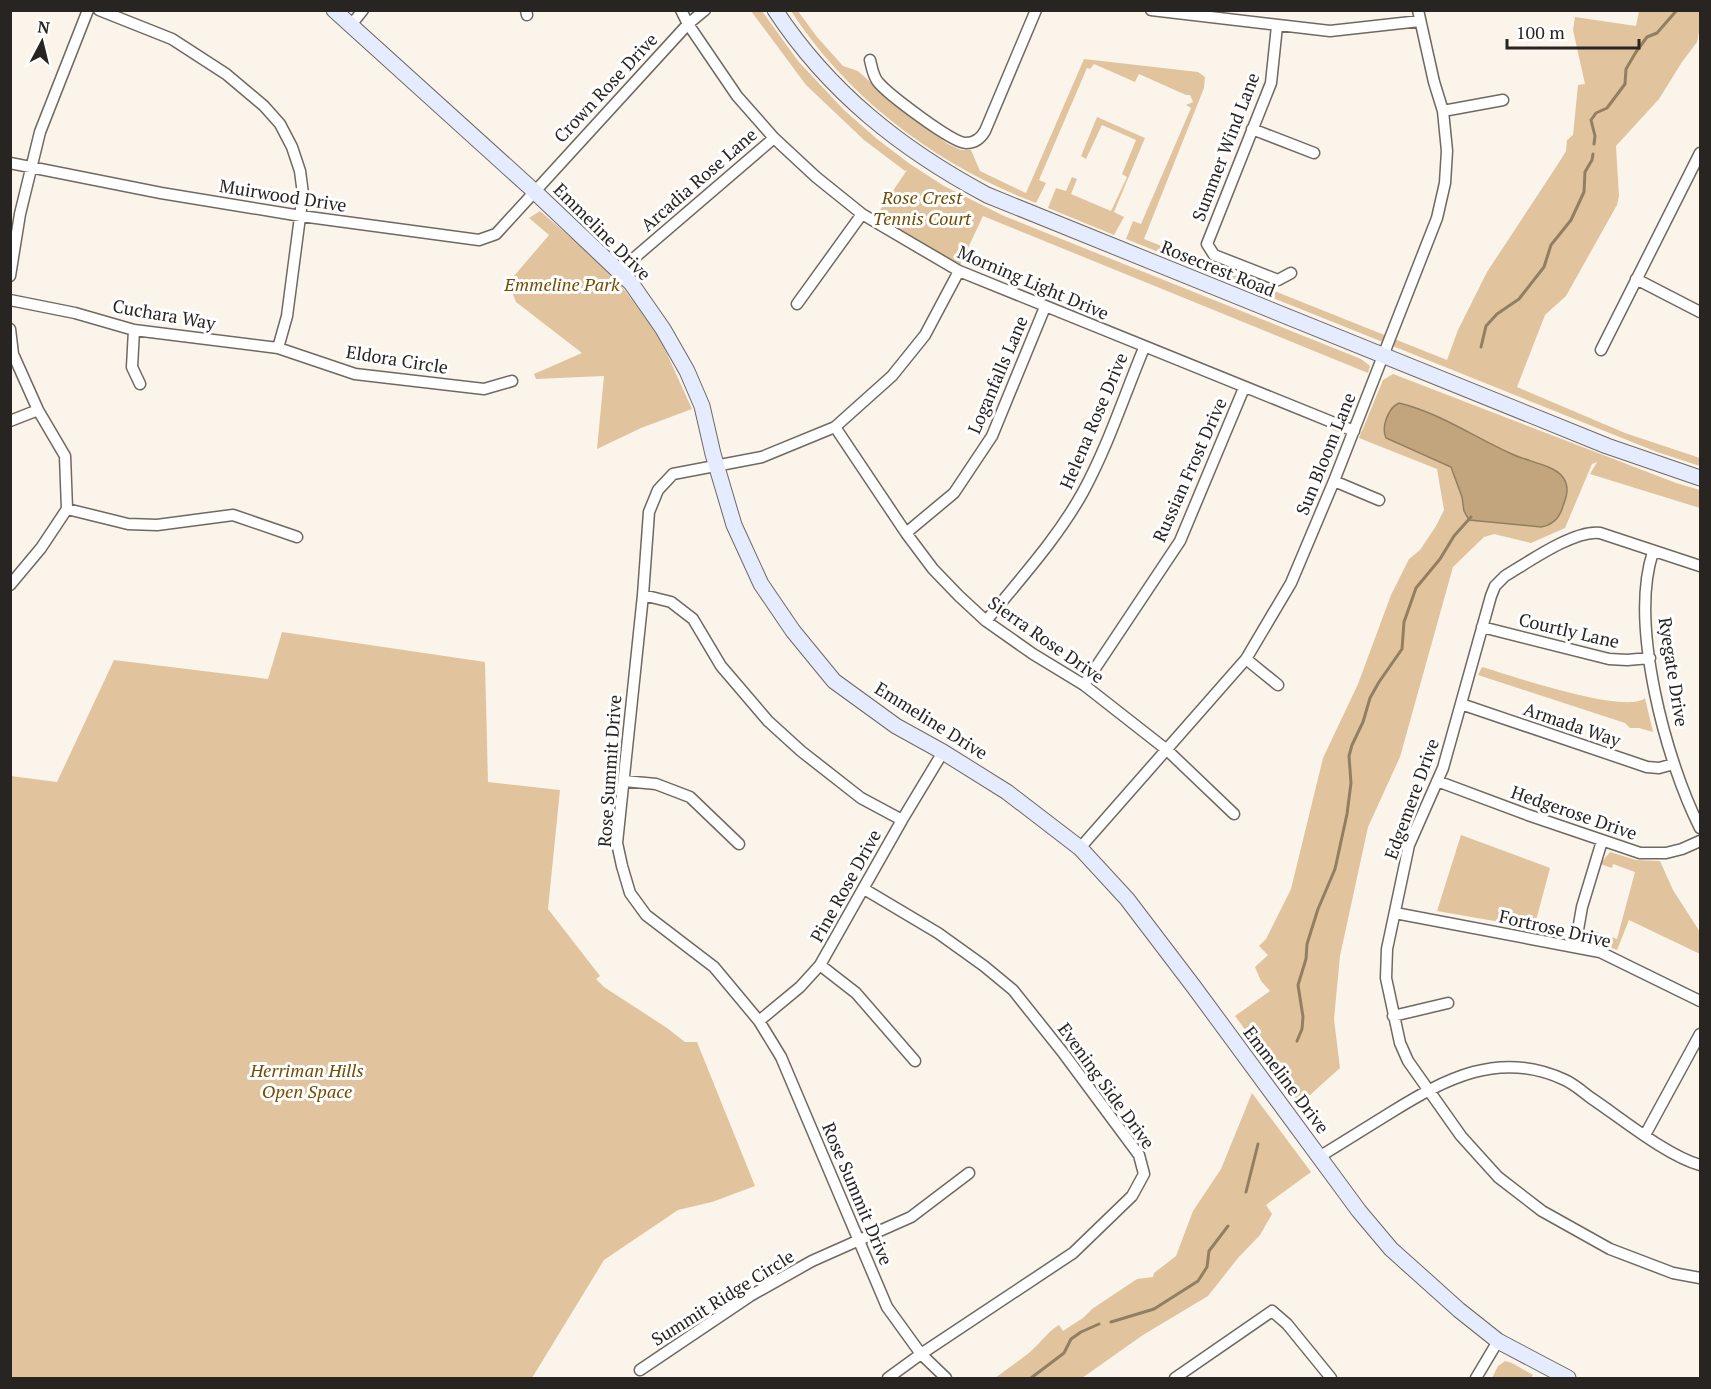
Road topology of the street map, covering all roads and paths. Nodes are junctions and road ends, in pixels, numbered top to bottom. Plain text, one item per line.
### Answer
1 (88, 10) edge
2 (99, 10) edge
3 (334, 10) edge
4 (363, 10) edge
5 (681, 10) edge
6 (705, 10) edge
7 (775, 10) edge
8 (1036, 10) edge
9 (1151, 10) edge
10 (1419, 16) edge
11 (688, 24) junction
12 (351, 25) junction
13 (1277, 26) junction
14 (870, 60) dead end
15 (1503, 100) dead end
16 (1443, 111) junction
17 (1252, 129) junction
18 (774, 138) junction
19 (1314, 153) dead end
20 (1701, 153) edge
21 (10, 163) edge
22 (30, 168) junction
23 (1696, 175) edge
24 (534, 191) junction
25 (862, 214) junction
26 (300, 216) junction
27 (619, 271) junction
28 (958, 271) junction
29 (1291, 273) dead end
30 (10, 276) edge
31 (1636, 279) junction
32 (10, 300) edge
33 (797, 304) dead end
34 (1045, 307) junction
35 (1701, 312) edge
36 (10, 329) edge
37 (134, 330) junction
38 (278, 348) junction
39 (1144, 348) junction
40 (1601, 350) dead end
41 (1384, 356) junction
42 (512, 381) dead end
43 (140, 384) dead end
44 (1244, 388) junction
45 (38, 410) junction
46 (10, 421) edge
47 (835, 427) junction
48 (1354, 431) junction
49 (716, 465) junction
50 (1701, 478) edge
51 (1334, 481) junction
52 (1379, 500) dead end
53 (67, 509) junction
54 (906, 534) junction
55 (297, 537) dead end
56 (1653, 552) junction
57 (1701, 566) edge
58 (10, 585) edge
59 (643, 595) junction
60 (986, 621) junction
61 (1482, 627) junction
62 (1650, 658) junction
63 (1246, 660) junction
64 (1278, 685) dead end
65 (1084, 686) junction
66 (1461, 704) junction
67 (1167, 750) junction
68 (943, 752) junction
69 (1674, 764) junction
70 (624, 781) junction
71 (1437, 782) junction
72 (1234, 814) dead end
73 (902, 820) junction
74 (1701, 828) edge
75 (1701, 840) edge
76 (1602, 841) junction
77 (739, 844) dead end
78 (1080, 848) junction
79 (864, 889) junction
80 (1395, 913) junction
81 (1575, 947) junction
82 (820, 965) junction
83 (1701, 1001) edge
84 (1448, 1003) dead end
85 (1393, 1016) junction
86 (759, 1021) junction
87 (1701, 1034) edge
88 (915, 1061) dead end
89 (1428, 1090) junction
90 (1645, 1135) junction
91 (1319, 1157) junction
92 (1701, 1165) edge
93 (969, 1173) dead end
94 (858, 1241) junction
95 (1701, 1278) edge
96 (1498, 1341) junction
97 (921, 1354) junction
98 (640, 1370) dead end
99 (888, 1378) edge
100 (946, 1378) edge
101 (1175, 1378) edge
102 (1331, 1378) edge
103 (1476, 1378) edge
104 (1568, 1378) edge

1 - 22 street
2 - 26 street
3 - 12 street, Emmeline Drive
4 - 12 street
5 - 11 street, Morning Light Drive
6 - 11 street, Crown Rose Drive
7 - 41 street, Rosecrest Road
8 - 14 street
9 - 13 street
10 - 13 street
10 - 16 street, Sun Bloom Lane
11 - 18 street, Morning Light Drive
11 - 24 street, Crown Rose Drive
12 - 24 street, Emmeline Drive
13 - 17 street, Summer Wind Lane
15 - 16 street
16 - 41 street, Sun Bloom Lane
17 - 19 street
17 - 29 street, Summer Wind Lane
18 - 25 street, Morning Light Drive
18 - 27 street, Arcadia Rose Lane
20 - 23 street
21 - 22 street, Muirwood Drive
22 - 26 street, Muirwood Drive
22 - 30 street
23 - 31 street
24 - 26 street, Muirwood Drive
24 - 27 street, Emmeline Drive
25 - 28 street, Morning Light Drive
25 - 33 street
26 - 38 street
27 - 49 street, Emmeline Drive
28 - 34 street, Morning Light Drive
28 - 47 street, Rose Summit Drive
31 - 35 street
31 - 40 street
32 - 37 street, Cuchara Way
34 - 39 street, Morning Light Drive
34 - 54 street, Loganfalls Lane
36 - 45 street
37 - 38 street, Cuchara Way
37 - 43 street
38 - 42 street, Eldora Circle
39 - 44 street, Morning Light Drive
39 - 60 street, Helena Rose Drive
41 - 48 street, Sun Bloom Lane
41 - 50 street, Rosecrest Road
44 - 48 street, Morning Light Drive
44 - 65 street, Russian Frost Drive
45 - 46 street
45 - 53 street
47 - 49 street, Rose Summit Drive
47 - 54 street, Sierra Rose Drive
48 - 51 street, Sun Bloom Lane
49 - 59 street, Rose Summit Drive
49 - 68 street, Emmeline Drive
51 - 52 street
51 - 63 street, Sun Bloom Lane
53 - 55 street
53 - 58 street
54 - 60 street, Sierra Rose Drive
56 - 57 street
56 - 61 street, Edgemere Drive
56 - 62 street, Ryegate Drive
59 - 70 street, Rose Summit Drive
59 - 73 street
60 - 65 street, Sierra Rose Drive
61 - 62 street, Courtly Lane
61 - 66 street, Edgemere Drive
62 - 69 street, Ryegate Drive
63 - 64 street
63 - 67 street, Sun Bloom Lane
65 - 67 street, Sierra Rose Drive
66 - 69 street, Armada Way
66 - 71 street, Edgemere Drive
67 - 72 street, Sierra Rose Drive
67 - 78 street, Sun Bloom Lane
68 - 73 street, Pine Rose Drive
68 - 78 street, Emmeline Drive
69 - 74 street, Ryegate Drive
70 - 77 street
70 - 86 street, Rose Summit Drive
71 - 76 street, Hedgerose Drive
71 - 80 street, Edgemere Drive
73 - 79 street, Pine Rose Drive
75 - 76 street, Hedgerose Drive
76 - 81 street
78 - 91 street, Emmeline Drive
79 - 82 street, Pine Rose Drive
79 - 97 street, Evening Side Drive
80 - 81 street, Fortrose Drive
80 - 85 street, Edgemere Drive
81 - 83 street, Fortrose Drive
82 - 86 street, Pine Rose Drive
82 - 88 street
84 - 85 street
85 - 89 street, Edgemere Drive
86 - 94 street, Rose Summit Drive
87 - 90 street
89 - 90 street
89 - 91 street
89 - 95 street, Edgemere Drive
90 - 92 street
91 - 96 street, Emmeline Drive
93 - 94 street, Summit Ridge Circle
94 - 97 street, Rose Summit Drive
94 - 98 street, Summit Ridge Circle
96 - 103 street
96 - 104 street, Emmeline Drive
97 - 99 street, Evening Side Drive
97 - 100 street, Rose Summit Drive
101 - 102 street

